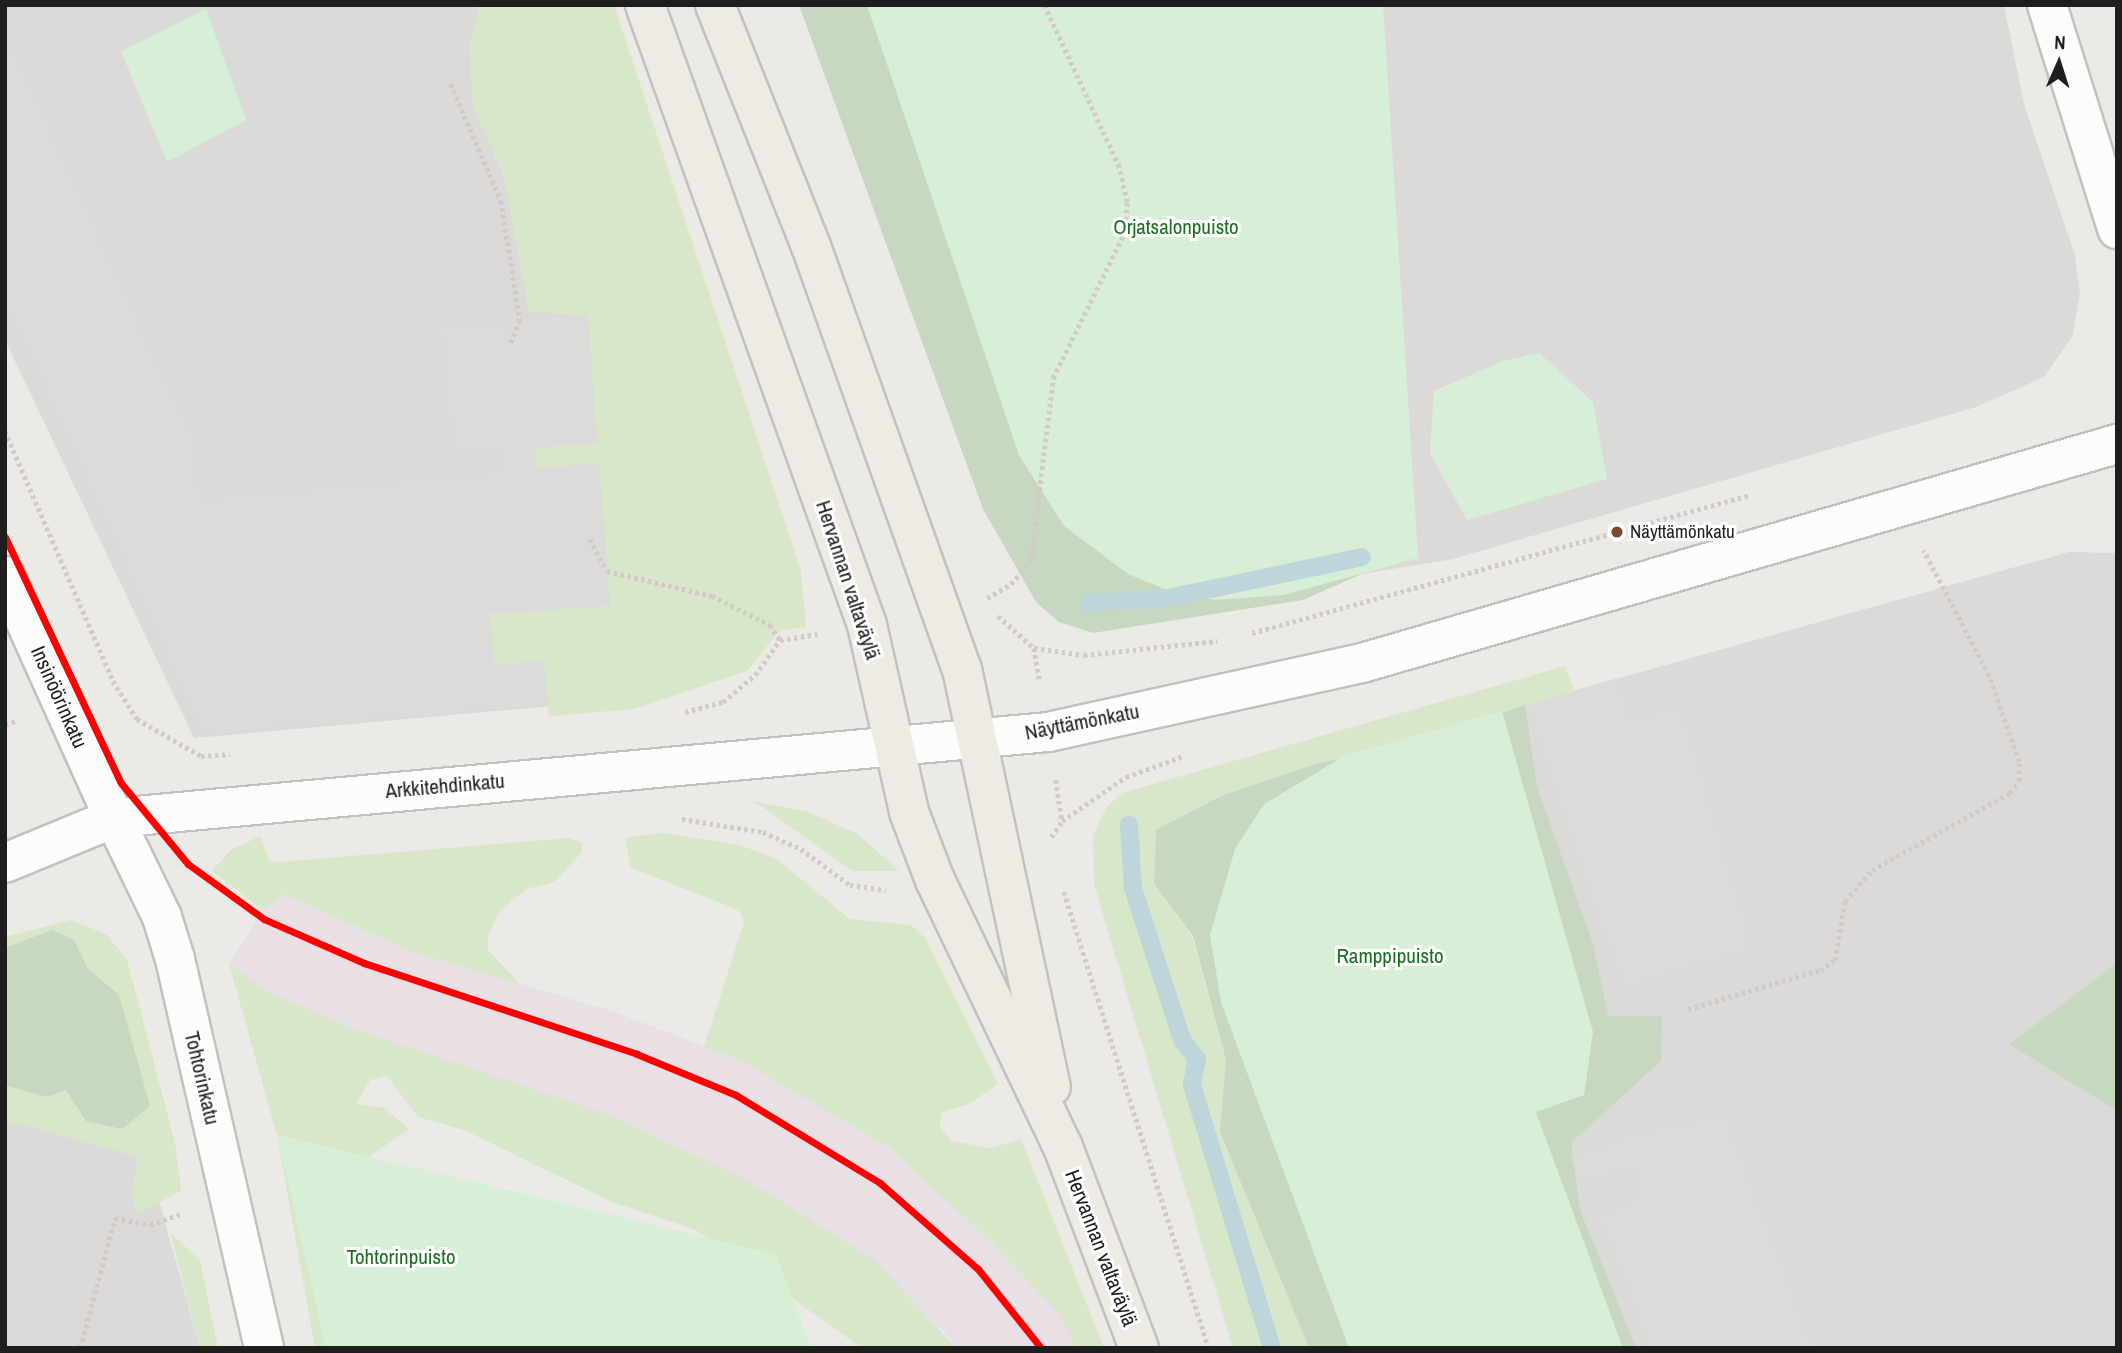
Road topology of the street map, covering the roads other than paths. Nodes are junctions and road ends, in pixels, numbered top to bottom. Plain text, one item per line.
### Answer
1 (645, 5) edge
2 (715, 5) edge
3 (2047, 5) edge
4 (2117, 229) edge
5 (2117, 444) edge
6 (5, 576) edge
7 (978, 739) junction
8 (894, 746) junction
9 (114, 818) junction
10 (5, 863) edge
11 (1063, 1147) junction
12 (264, 1348) edge
13 (1139, 1348) edge

1 - 8 main road, Hervannan valtaväylä
2 - 7 main road, Hervannan valtaväylä
3 - 4 street
5 - 7 street, Näyttämönkatu
6 - 9 street, Insinöörinkatu
7 - 8 street, Näyttämönkatu
7 - 11 main road, Hervannan valtaväylä
8 - 9 street, Arkkitehdinkatu
8 - 11 main road, Hervannan valtaväylä
9 - 10 street, Arkkitehdinkatu
9 - 12 street, Tohtorinkatu
11 - 13 main road, Hervannan valtaväylä

